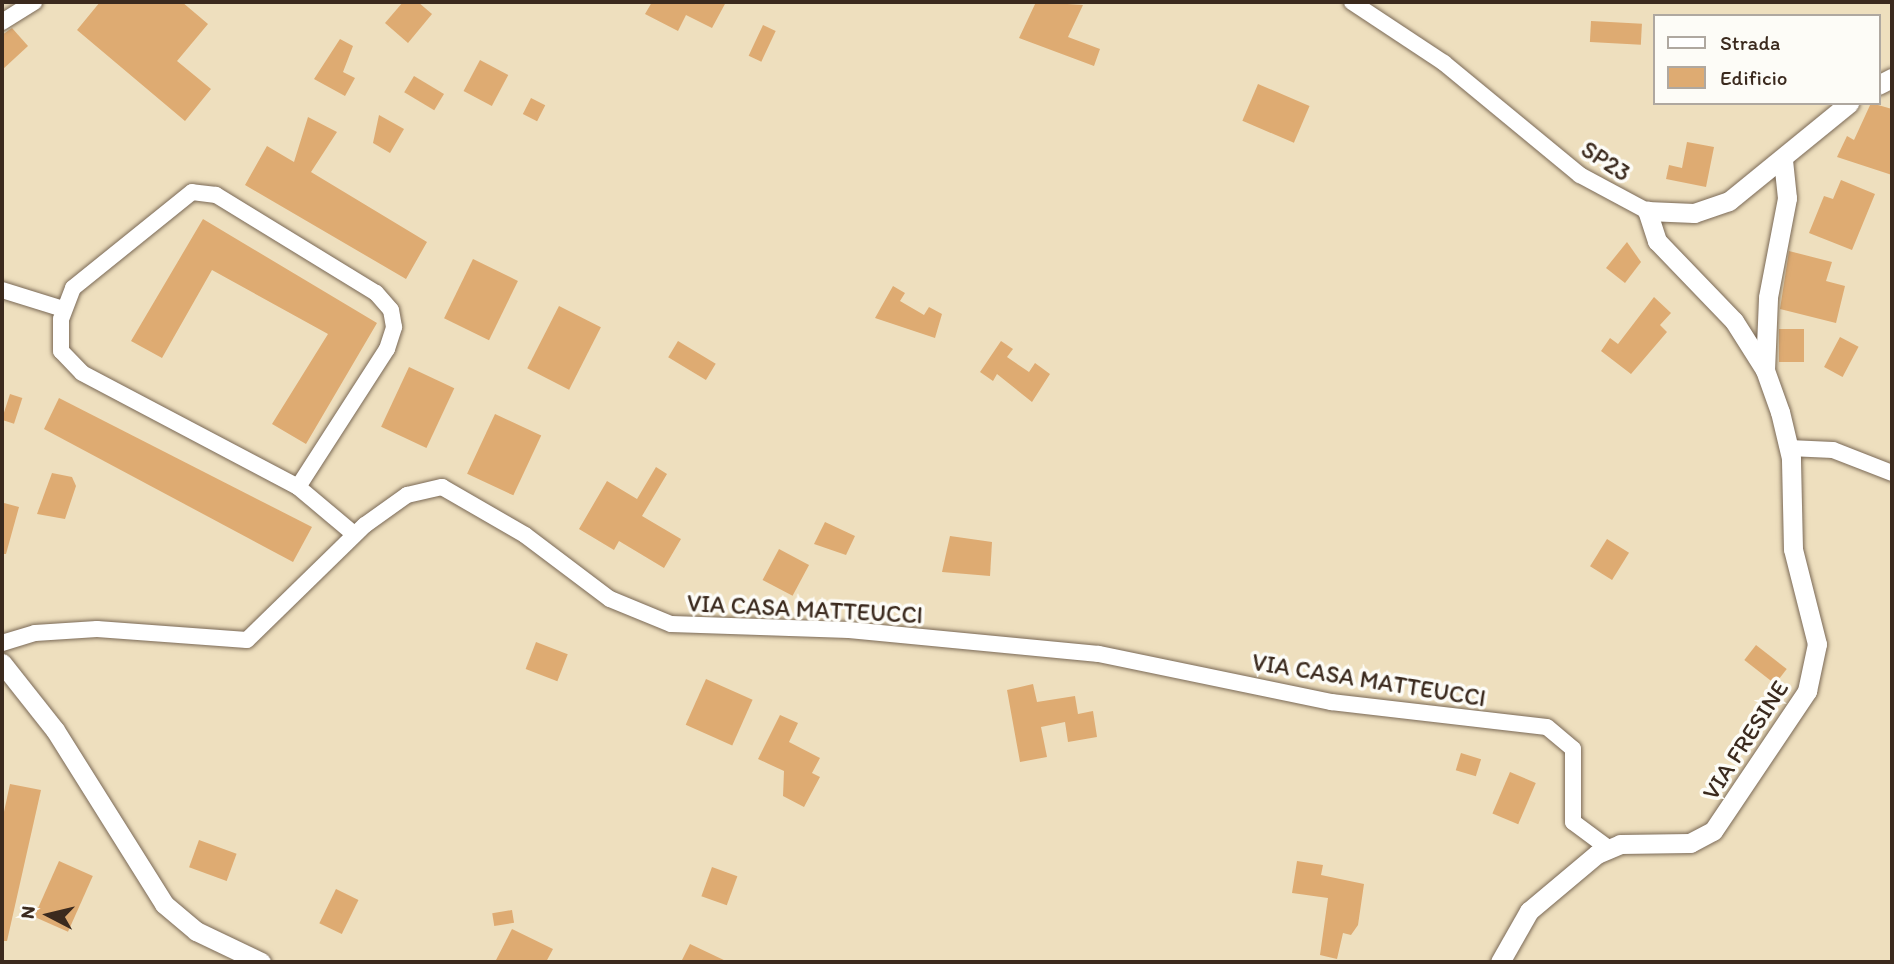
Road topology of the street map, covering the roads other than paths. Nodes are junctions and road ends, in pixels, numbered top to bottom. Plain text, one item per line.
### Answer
1 (34, 2) edge
2 (1352, 2) edge
3 (2, 22) edge
4 (1847, 105) edge
5 (1783, 161) junction
6 (1647, 211) junction
7 (2, 290) edge
8 (63, 309) junction
9 (1765, 370) junction
10 (1789, 448) junction
11 (1892, 473) edge
12 (299, 487) junction
13 (354, 534) junction
14 (2, 643) edge
15 (2, 663) edge
16 (1608, 848) junction
17 (261, 962) edge
18 (1500, 962) edge

1 - 3 street
2 - 6 street, SP23 / SP23
4 - 5 street, SP23 / SP23
5 - 6 street, SP23 / SP23
5 - 9 street
6 - 9 street
7 - 8 street
8 - 12 street
8 - 12 street
9 - 10 street, VIA FRESINE
10 - 11 street
10 - 16 street, VIA FRESINE
12 - 13 street
13 - 14 street, VIA CASA MATTEUCCI
13 - 16 street, VIA CASA MATTEUCCI
15 - 17 street
16 - 18 street

